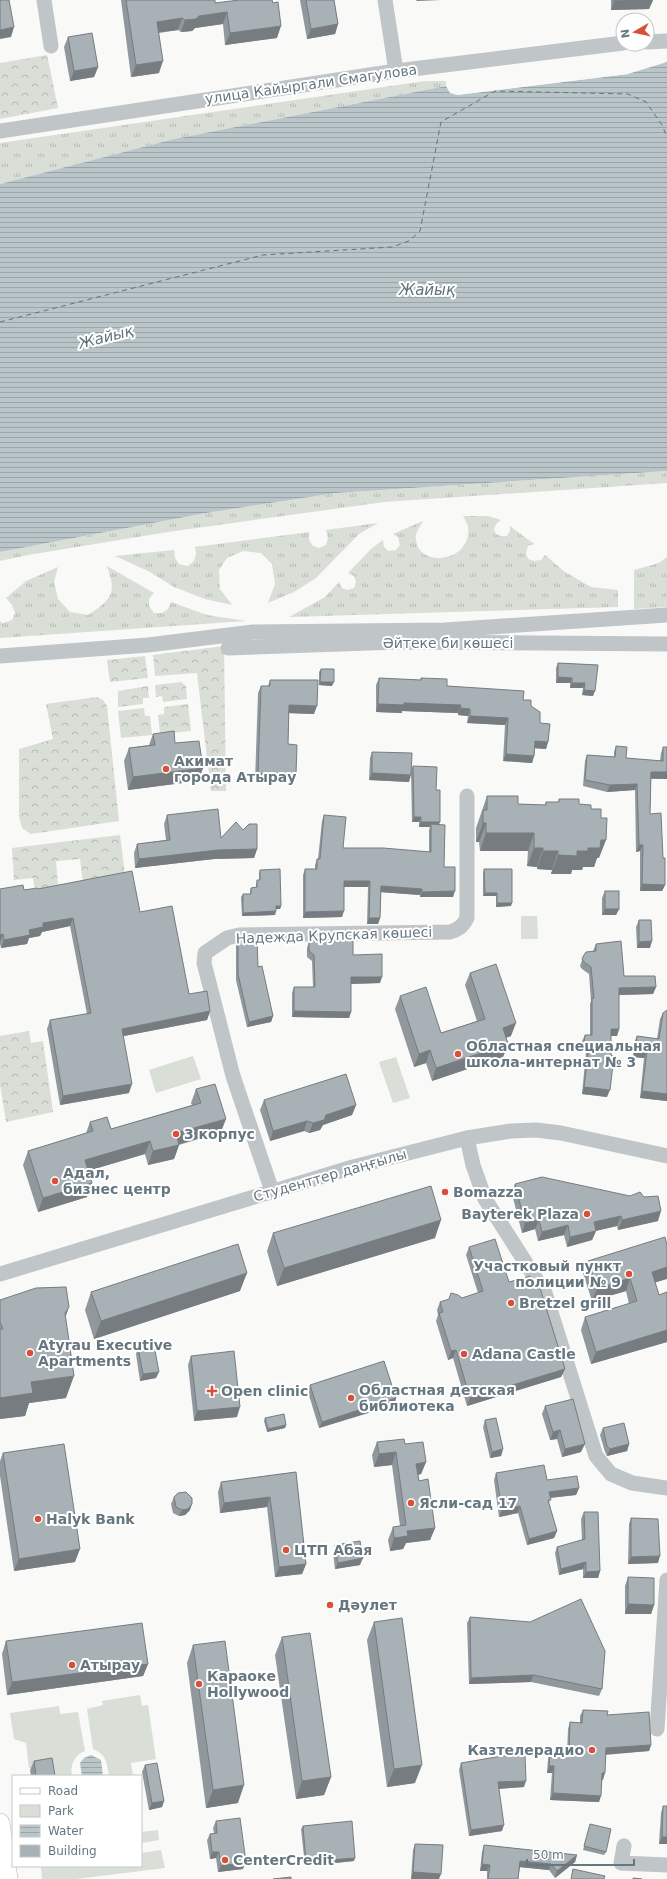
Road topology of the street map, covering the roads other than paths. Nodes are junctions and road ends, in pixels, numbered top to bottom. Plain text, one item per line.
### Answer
1 (44, 0) edge
2 (385, 0) edge
3 (667, 41) edge
4 (655, 42) edge
5 (615, 44) edge
6 (51, 46) dead end
7 (396, 71) junction
8 (0, 131) edge
9 (667, 615) edge
10 (667, 644) edge
11 (228, 648) dead end
12 (0, 656) edge
13 (468, 796) dead end
14 (467, 1138) junction
15 (667, 1156) edge
16 (272, 1191) junction
17 (0, 1274) edge
18 (667, 1488) edge
19 (667, 1580) edge
20 (657, 1729) dead end
21 (0, 1823) edge
22 (624, 1846) dead end
23 (2, 1859) edge
24 (667, 1865) edge
25 (8, 1879) edge

1 - 6 street
2 - 7 street
3 - 4 street
5 - 7 street, улица Кайыргали Смагулова
7 - 8 street, улица Кайыргали Смагулова
9 - 12 street
10 - 11 street, Әйтеке би көшесі
13 - 16 street, Надежда Крупская көшесі
14 - 15 street, Студенттер даңғылы
14 - 16 street, Студенттер даңғылы
14 - 18 street
16 - 17 street, Студенттер даңғылы
19 - 20 street
21 - 23 main road
22 - 24 street
23 - 25 main road

